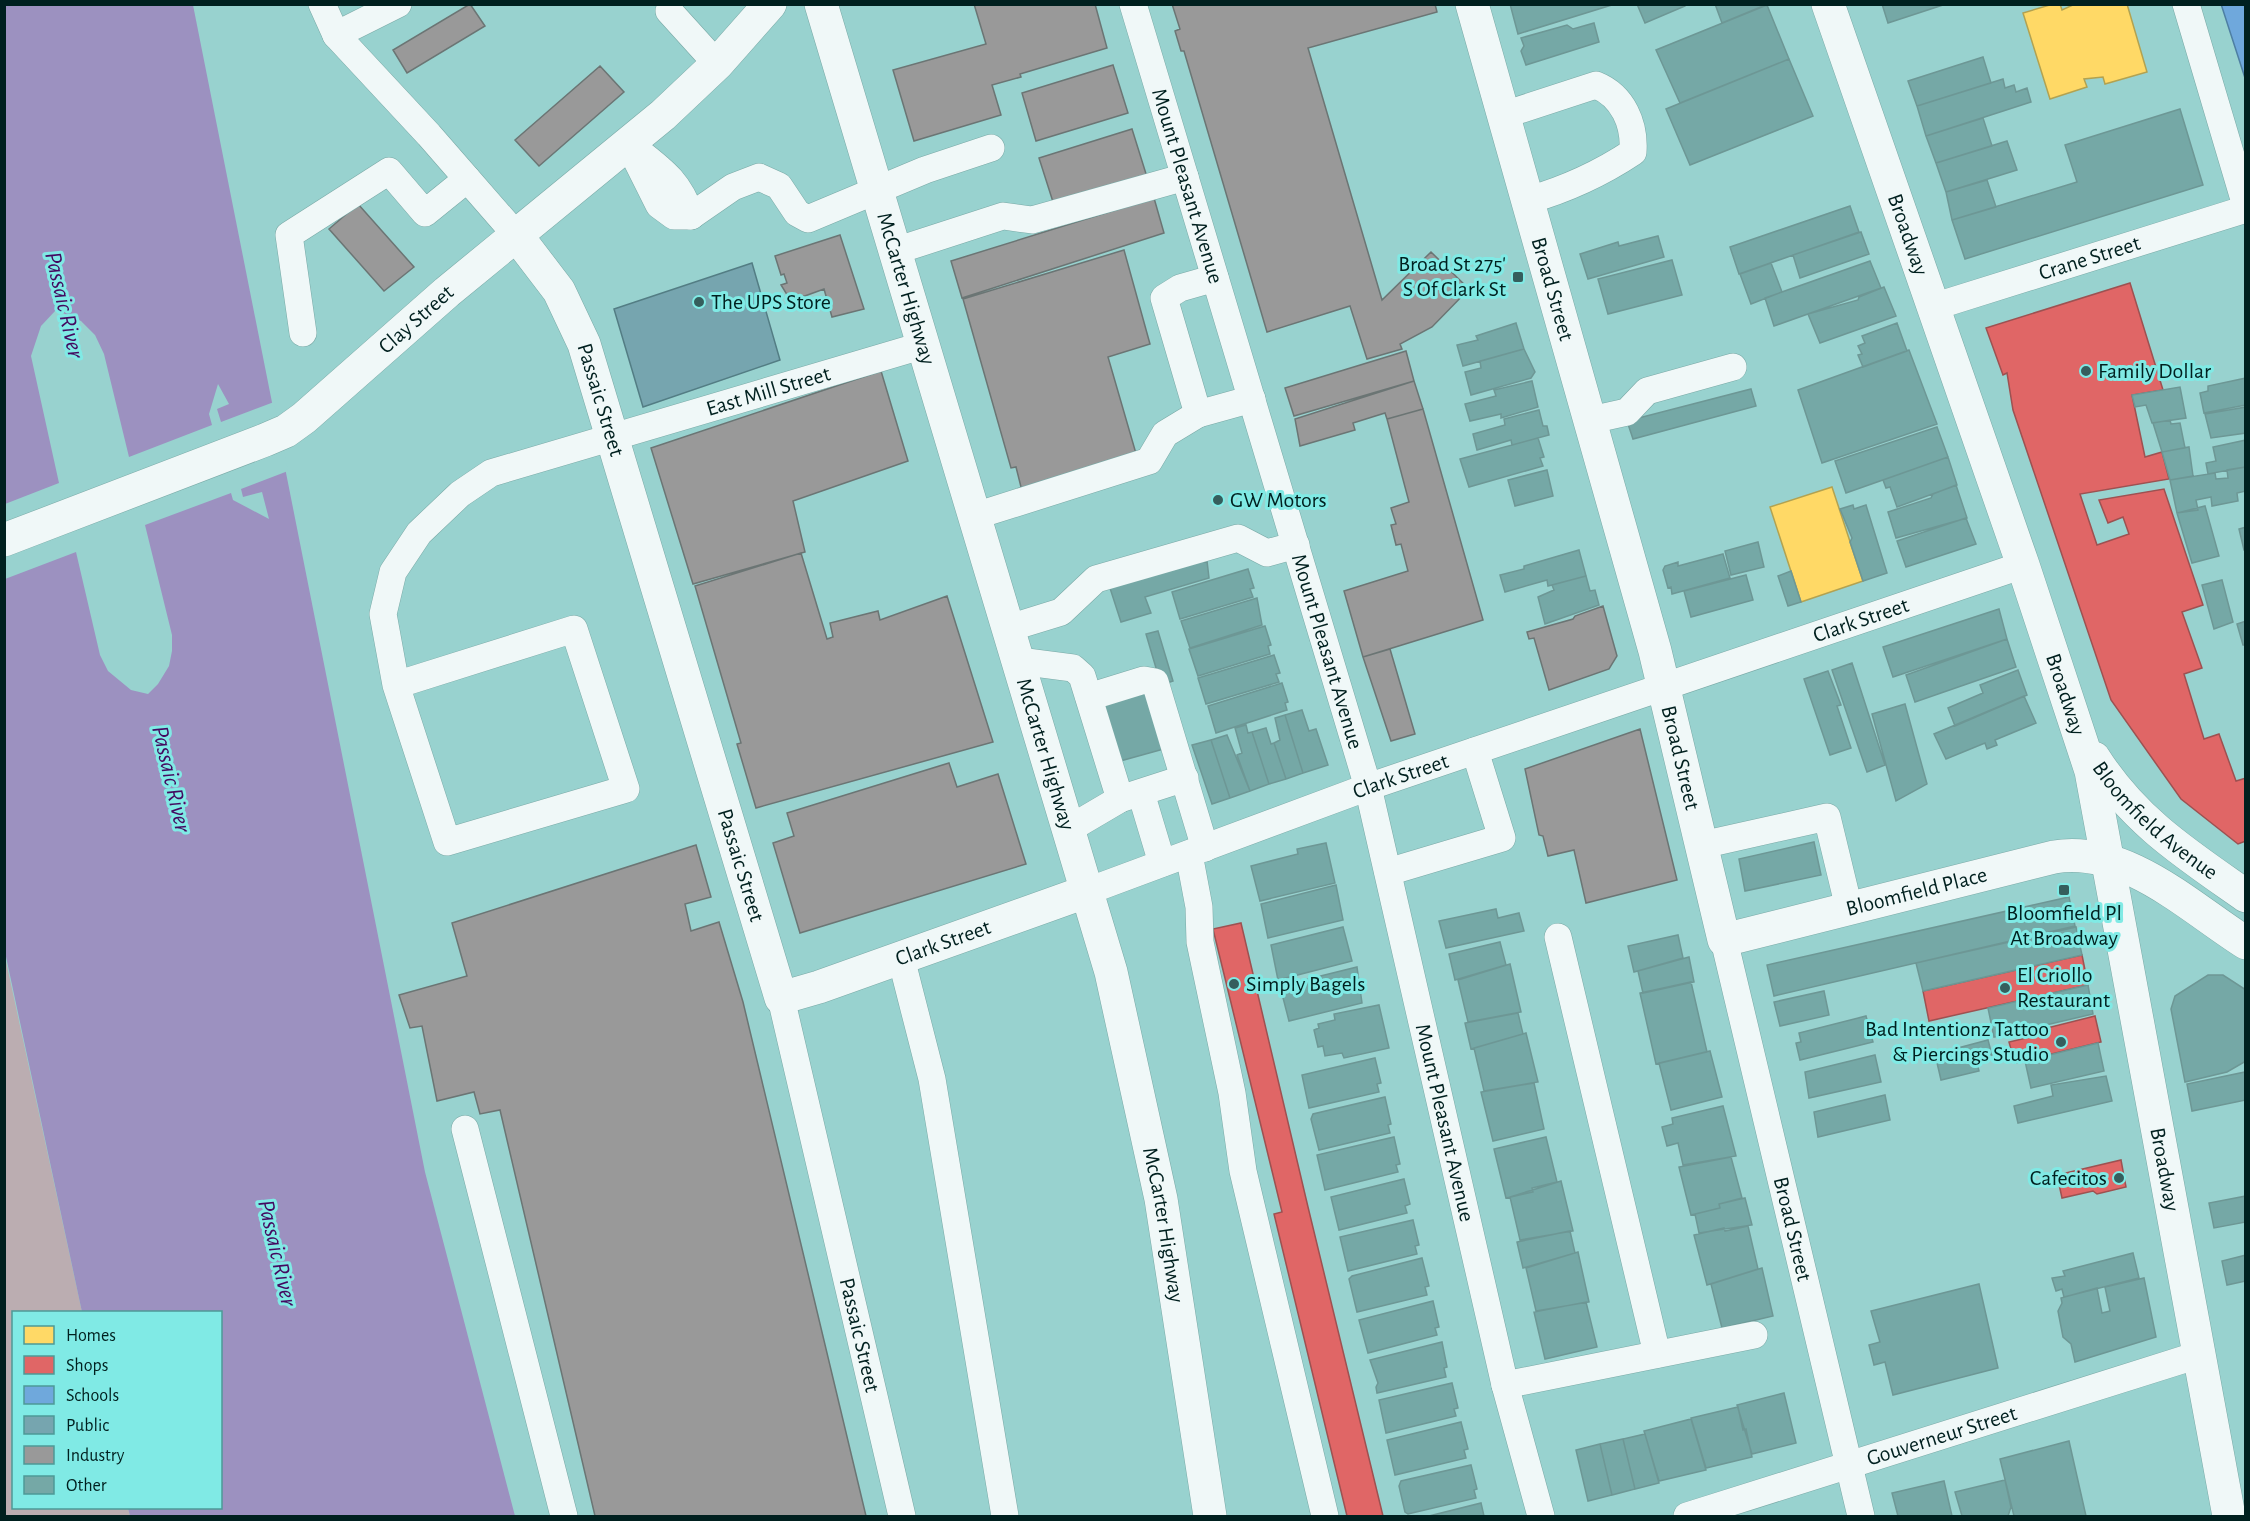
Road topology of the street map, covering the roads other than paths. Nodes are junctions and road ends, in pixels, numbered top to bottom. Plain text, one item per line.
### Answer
1 (322, 4) edge
2 (398, 4) edge
3 (770, 4) edge
4 (821, 4) edge
5 (1133, 4) edge
6 (1472, 4) edge
7 (1828, 4) edge
8 (2186, 4) edge
9 (669, 10) dead end
10 (336, 35) junction
11 (717, 64) junction
12 (1504, 115) junction
13 (628, 143) junction
14 (991, 148) dead end
15 (1185, 177) junction
16 (467, 179) junction
17 (878, 190) junction
18 (1529, 200) junction
19 (2246, 207) edge
20 (516, 236) junction
21 (896, 250) junction
22 (1215, 278) junction
23 (1934, 307) junction
24 (303, 333) dead end
25 (924, 345) junction
26 (1733, 367) dead end
27 (1252, 399) junction
28 (1198, 414) junction
29 (1591, 420) junction
30 (613, 439) junction
31 (975, 516) junction
32 (4, 540) edge
33 (1296, 545) junction
34 (2023, 565) junction
35 (1009, 628) junction
36 (1019, 661) junction
37 (396, 685) junction
38 (1664, 686) junction
39 (1089, 697) junction
40 (2080, 733) junction
41 (1475, 751) junction
42 (1185, 778) junction
43 (1368, 787) junction
44 (1130, 796) junction
45 (1069, 829) junction
46 (1702, 845) junction
47 (1197, 851) junction
48 (2109, 861) junction
49 (1162, 863) junction
50 (1388, 872) junction
51 (1088, 891) junction
52 (2246, 896) edge
53 (1849, 908) junction
54 (1558, 937) dead end
55 (1724, 940) junction
56 (2246, 943) edge
57 (901, 958) junction
58 (781, 999) junction
59 (465, 1129) dead end
60 (1754, 1335) dead end
61 (1658, 1354) junction
62 (2198, 1355) junction
63 (1505, 1385) junction
64 (1849, 1467) junction
65 (564, 1516) edge
66 (902, 1516) edge
67 (1005, 1516) edge
68 (1210, 1516) edge
69 (1325, 1516) edge
70 (1541, 1516) edge
71 (1687, 1516) edge
72 (1860, 1516) edge
73 (2229, 1516) edge

1 - 10 street
2 - 10 street
3 - 11 main road, Clay Street
4 - 17 main road, McCarter Highway
5 - 15 street, Mount Pleasant Avenue
6 - 12 main road, Broad Street
7 - 23 main road, Broadway
8 - 19 street
9 - 11 street
10 - 16 street
11 - 13 main road, Clay Street
12 - 18 main road, Broad Street
12 - 18 street
13 - 17 street
13 - 20 main road, Clay Street
14 - 17 street
15 - 21 street
15 - 22 street, Mount Pleasant Avenue
16 - 20 street
16 - 24 street
17 - 21 main road, McCarter Highway
18 - 29 main road, Broad Street
19 - 23 street, Crane Street
20 - 30 main road, Passaic Street
20 - 32 main road, Clay Street
21 - 25 main road, McCarter Highway
22 - 27 street, Mount Pleasant Avenue
22 - 28 street
23 - 34 main road, Broadway
25 - 30 street, East Mill Street
25 - 31 main road, McCarter Highway
26 - 29 street
27 - 28 street
27 - 33 street, Mount Pleasant Avenue
28 - 31 street
29 - 38 main road, Broad Street
30 - 37 street, East Mill Street
30 - 58 main road, Passaic Street
31 - 35 main road, McCarter Highway
33 - 35 street
33 - 43 street, Mount Pleasant Avenue
34 - 38 street, Clark Street
34 - 40 main road, Broadway
35 - 36 main road, McCarter Highway
36 - 39 street
36 - 45 main road, McCarter Highway
37 - 37 street, East Mill Street
38 - 41 street, Clark Street
38 - 46 main road, Broad Street
39 - 42 street
39 - 44 street
40 - 48 main road, Broadway
40 - 52 main road, Bloomfield Avenue
41 - 43 street, Clark Street
41 - 50 street
42 - 44 street
42 - 47 street
43 - 47 street, Clark Street
43 - 50 street, Mount Pleasant Avenue
44 - 45 street
44 - 49 street
45 - 51 main road, McCarter Highway
46 - 53 street
46 - 55 main road, Broad Street
47 - 49 street, Clark Street
47 - 69 street
48 - 53 main road, Bloomfield Place
48 - 56 main road, Bloomfield Avenue
48 - 62 main road, Broadway
49 - 51 street, Clark Street
50 - 63 street, Mount Pleasant Avenue
51 - 57 main road, Clark Street
51 - 68 main road, McCarter Highway
53 - 55 main road, Bloomfield Place
54 - 61 street
55 - 64 street, Broad Street
57 - 58 main road, Clark Street
57 - 67 street
58 - 66 street, Passaic Street
59 - 65 street
60 - 61 street
61 - 63 street
62 - 64 street, Gouverneur Street
62 - 73 main road, Broadway
63 - 70 street, Mount Pleasant Avenue
64 - 71 street, Gouverneur Street
64 - 72 street, Broad Street

